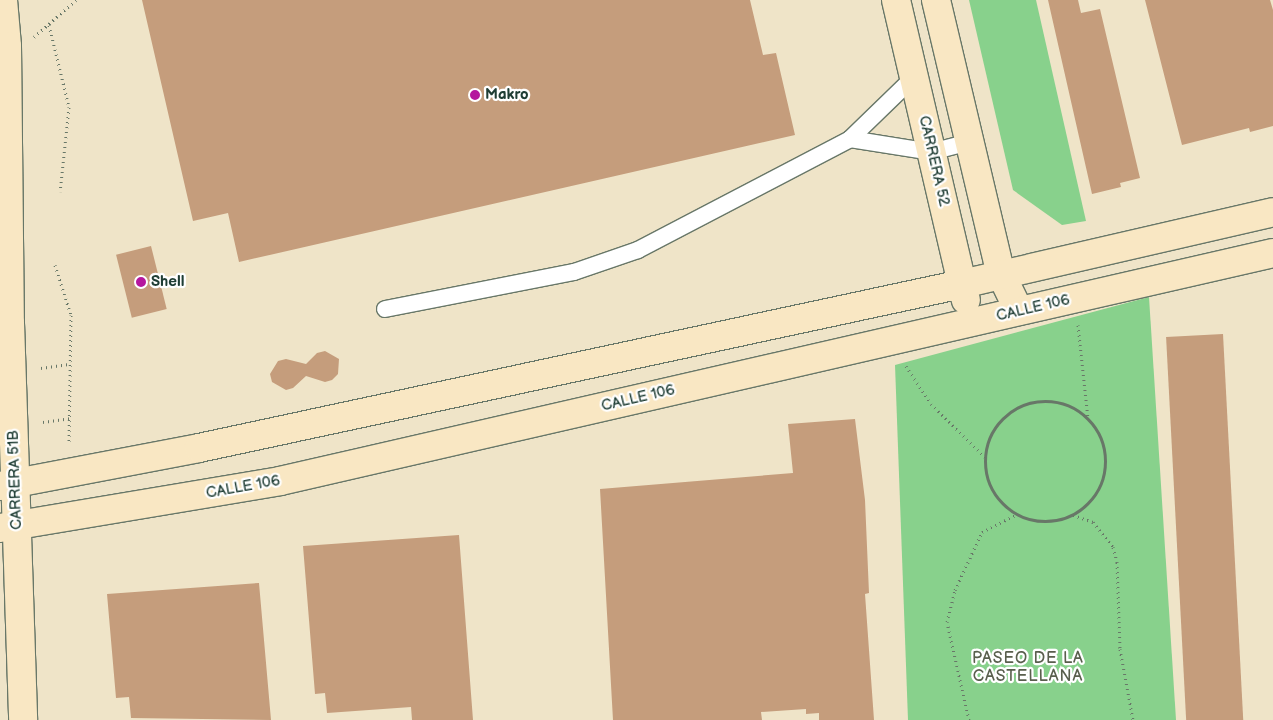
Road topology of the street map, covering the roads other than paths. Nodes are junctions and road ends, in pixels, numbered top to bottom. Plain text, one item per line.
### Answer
1 (3, 0) edge
2 (896, 0) edge
3 (936, 0) edge
4 (914, 77) junction
5 (850, 139) junction
6 (970, 142) junction
7 (932, 152) junction
8 (1273, 212) edge
9 (1273, 253) edge
10 (1001, 274) junction
11 (962, 284) junction
12 (385, 308) dead end
13 (1019, 311) junction
14 (972, 322) junction
15 (8, 484) edge
16 (8, 527) edge
17 (24, 720) edge

1 - 15 street, CARRERA 51B
2 - 4 street, CARRERA 52
3 - 6 street
4 - 5 lane
4 - 7 street, CARRERA 52
5 - 7 lane
5 - 12 lane
6 - 7 lane
6 - 10 street
7 - 11 street, CARRERA 52
8 - 10 street
9 - 13 street, CALLE 106
10 - 11 street
10 - 13 street
11 - 14 street, CARRERA 52
11 - 15 street
13 - 14 street, CALLE 106
14 - 16 street, CALLE 106
15 - 16 street, CARRERA 51B
16 - 17 street, CARRERA 51B

